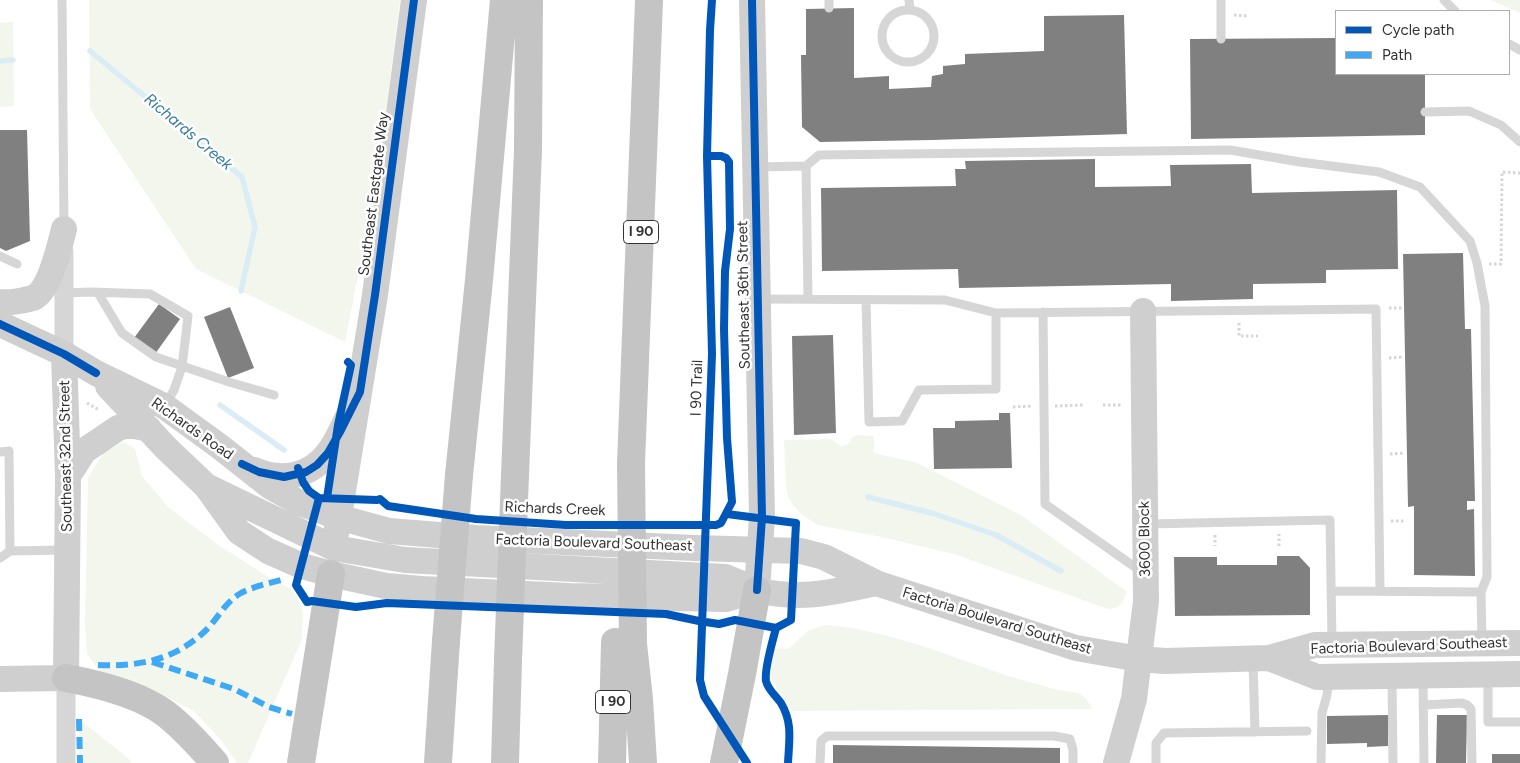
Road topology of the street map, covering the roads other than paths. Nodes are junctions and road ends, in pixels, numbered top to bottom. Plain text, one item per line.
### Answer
1 (62, 0) edge
2 (414, 0) edge
3 (504, 0) edge
4 (529, 0) edge
5 (649, 0) edge
6 (752, 0) edge
7 (909, 0) edge
8 (1221, 0) edge
9 (1444, 0) edge
10 (910, 10) junction
11 (1454, 10) edge
12 (1221, 39) dead end
13 (1425, 112) dead end
14 (1520, 142) edge
15 (755, 166) junction
16 (806, 166) junction
17 (64, 229) junction
18 (0, 256) edge
19 (17, 264) dead end
20 (98, 292) junction
21 (64, 293) junction
22 (759, 299) junction
23 (808, 299) junction
24 (866, 300) junction
25 (0, 302) edge
26 (1143, 311) junction
27 (1043, 312) junction
28 (996, 313) junction
29 (0, 324) edge
30 (64, 354) junction
31 (182, 367) junction
32 (360, 392) junction
33 (274, 395) dead end
34 (157, 417) junction
35 (0, 452) edge
36 (242, 464) junction
37 (68, 476) junction
38 (206, 486) junction
39 (338, 517) junction
40 (1145, 524) junction
41 (334, 548) junction
42 (67, 550) junction
43 (760, 550) junction
44 (10, 551) junction
45 (0, 558) edge
46 (331, 574) junction
47 (1146, 575) junction
48 (876, 583) junction
49 (756, 590) junction
50 (1380, 590) junction
51 (1331, 591) junction
52 (1481, 592) junction
53 (1519, 639) edge
54 (624, 643) junction
55 (1482, 644) junction
56 (1332, 645) junction
57 (1261, 658) junction
58 (1139, 659) junction
59 (1520, 674) edge
60 (1488, 675) junction
61 (1392, 676) junction
62 (1423, 676) junction
63 (1330, 677) junction
64 (66, 678) junction
65 (0, 679) edge
66 (1423, 705) junction
67 (1520, 722) edge
68 (1307, 731) dead end
69 (1255, 732) junction
70 (66, 763) edge
71 (215, 763) edge
72 (301, 763) edge
73 (438, 763) edge
74 (505, 763) edge
75 (612, 763) edge
76 (643, 763) edge
77 (724, 763) edge
78 (820, 763) edge
79 (1073, 763) edge
80 (1116, 763) edge
81 (1156, 763) edge
82 (1321, 763) edge
83 (1393, 763) edge
84 (1424, 763) edge
85 (1472, 763) edge

1 - 17 lane, Southeast 32nd Street
2 - 32 main road, Southeast Eastgate Way
3 - 73 highway, bridge
4 - 74 highway, bridge
5 - 54 highway, I 90, bridge
6 - 15 main road, Southeast 36th Street
7 - 10 lane
8 - 12 lane
9 - 11 lane
10 - 10 lane
13 - 14 lane
15 - 16 lane
15 - 22 main road, Southeast 36th Street
16 - 23 lane
16 - 52 lane
17 - 21 street, Southeast 32nd Street
17 - 25 main road
18 - 19 lane
20 - 21 lane
20 - 31 lane
20 - 31 lane
21 - 30 street, Southeast 32nd Street
22 - 23 lane
22 - 43 main road, Southeast 36th Street
23 - 24 lane
24 - 28 lane
24 - 28 lane
26 - 27 lane
26 - 40 main road, 3600 Block
26 - 50 lane
27 - 28 lane
27 - 47 lane
29 - 30 main road, Richards Road
30 - 34 main road, Richards Road
30 - 37 main road, Southeast 32nd Street
31 - 33 lane
31 - 34 lane
32 - 36 main road
32 - 39 main road, Southeast Eastgate Way
34 - 36 main road, Richards Road
34 - 37 main road
34 - 38 main road, Richards Road
35 - 44 lane
36 - 39 main road, Richards Road
37 - 42 main road, Southeast 32nd Street
38 - 41 main road, Richards Road
38 - 46 main road, Richards Road
39 - 41 main road, Southeast Eastgate Way
39 - 43 main road, Factoria Boulevard Southeast
40 - 47 main road, 3600 Block
40 - 51 lane
41 - 46 main road, Southeast Eastgate Way
41 - 49 main road, Factoria Boulevard Southeast
42 - 44 lane
42 - 64 main road, Southeast 32nd Street
43 - 48 main road, Factoria Boulevard Southeast
43 - 49 main road, Southeast 36th Street
44 - 45 lane
46 - 49 main road, Factoria Boulevard Southeast
46 - 72 highway
47 - 58 main road, 3600 Block
48 - 49 main road, Factoria Boulevard Southeast
48 - 58 main road, Factoria Boulevard Southeast
49 - 77 highway
50 - 51 lane
50 - 52 lane
51 - 56 lane
52 - 55 lane
53 - 55 main road, Factoria Boulevard Southeast
54 - 75 highway, I 90
54 - 76 highway
55 - 56 main road, Factoria Boulevard Southeast
56 - 57 main road, Factoria Boulevard Southeast
57 - 58 main road, Factoria Boulevard Southeast
57 - 63 main road, Factoria Boulevard Southeast
57 - 69 lane
58 - 80 main road, 3600 Block
59 - 60 main road, Factoria Boulevard Southeast
60 - 62 main road, Factoria Boulevard Southeast
60 - 67 lane
61 - 62 main road, Factoria Boulevard Southeast
61 - 63 main road, Factoria Boulevard Southeast
61 - 83 lane
62 - 66 lane
63 - 82 lane
64 - 65 main road
64 - 70 street, Southeast 32nd Street
64 - 71 highway
66 - 84 lane
66 - 85 lane
68 - 69 lane
69 - 81 lane
78 - 79 lane

